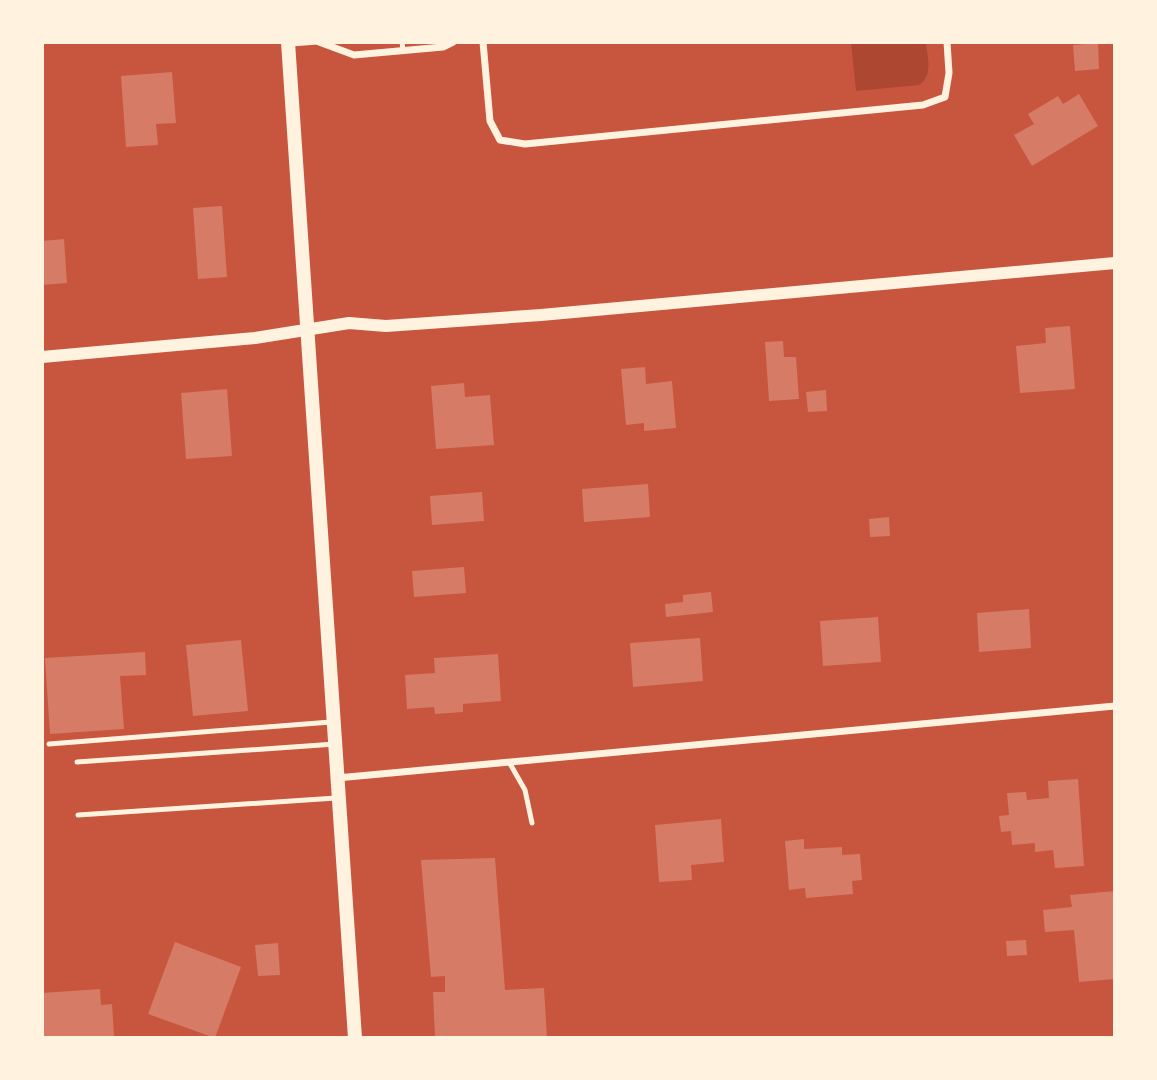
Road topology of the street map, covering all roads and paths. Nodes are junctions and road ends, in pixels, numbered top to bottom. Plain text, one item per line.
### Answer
1 (319, 42) edge
2 (453, 42) edge
3 (483, 42) edge
4 (947, 42) edge
5 (288, 43) edge
6 (403, 46) edge
7 (1115, 263) edge
8 (308, 329) junction
9 (42, 357) edge
10 (1115, 706) edge
11 (334, 722) junction
12 (50, 744) dead end
13 (335, 744) junction
14 (77, 762) dead end
15 (509, 762) junction
16 (337, 778) junction
17 (338, 797) junction
18 (78, 815) dead end
19 (532, 823) dead end
20 (355, 1038) edge

1 - 5 lane
1 - 6 street
2 - 6 street
3 - 4 street
5 - 8 main road
7 - 8 street
8 - 9 street
8 - 11 main road
10 - 15 street
11 - 12 lane
11 - 13 main road
13 - 14 lane
13 - 16 main road
15 - 16 street
15 - 19 lane
16 - 17 main road
17 - 18 lane
17 - 20 main road

